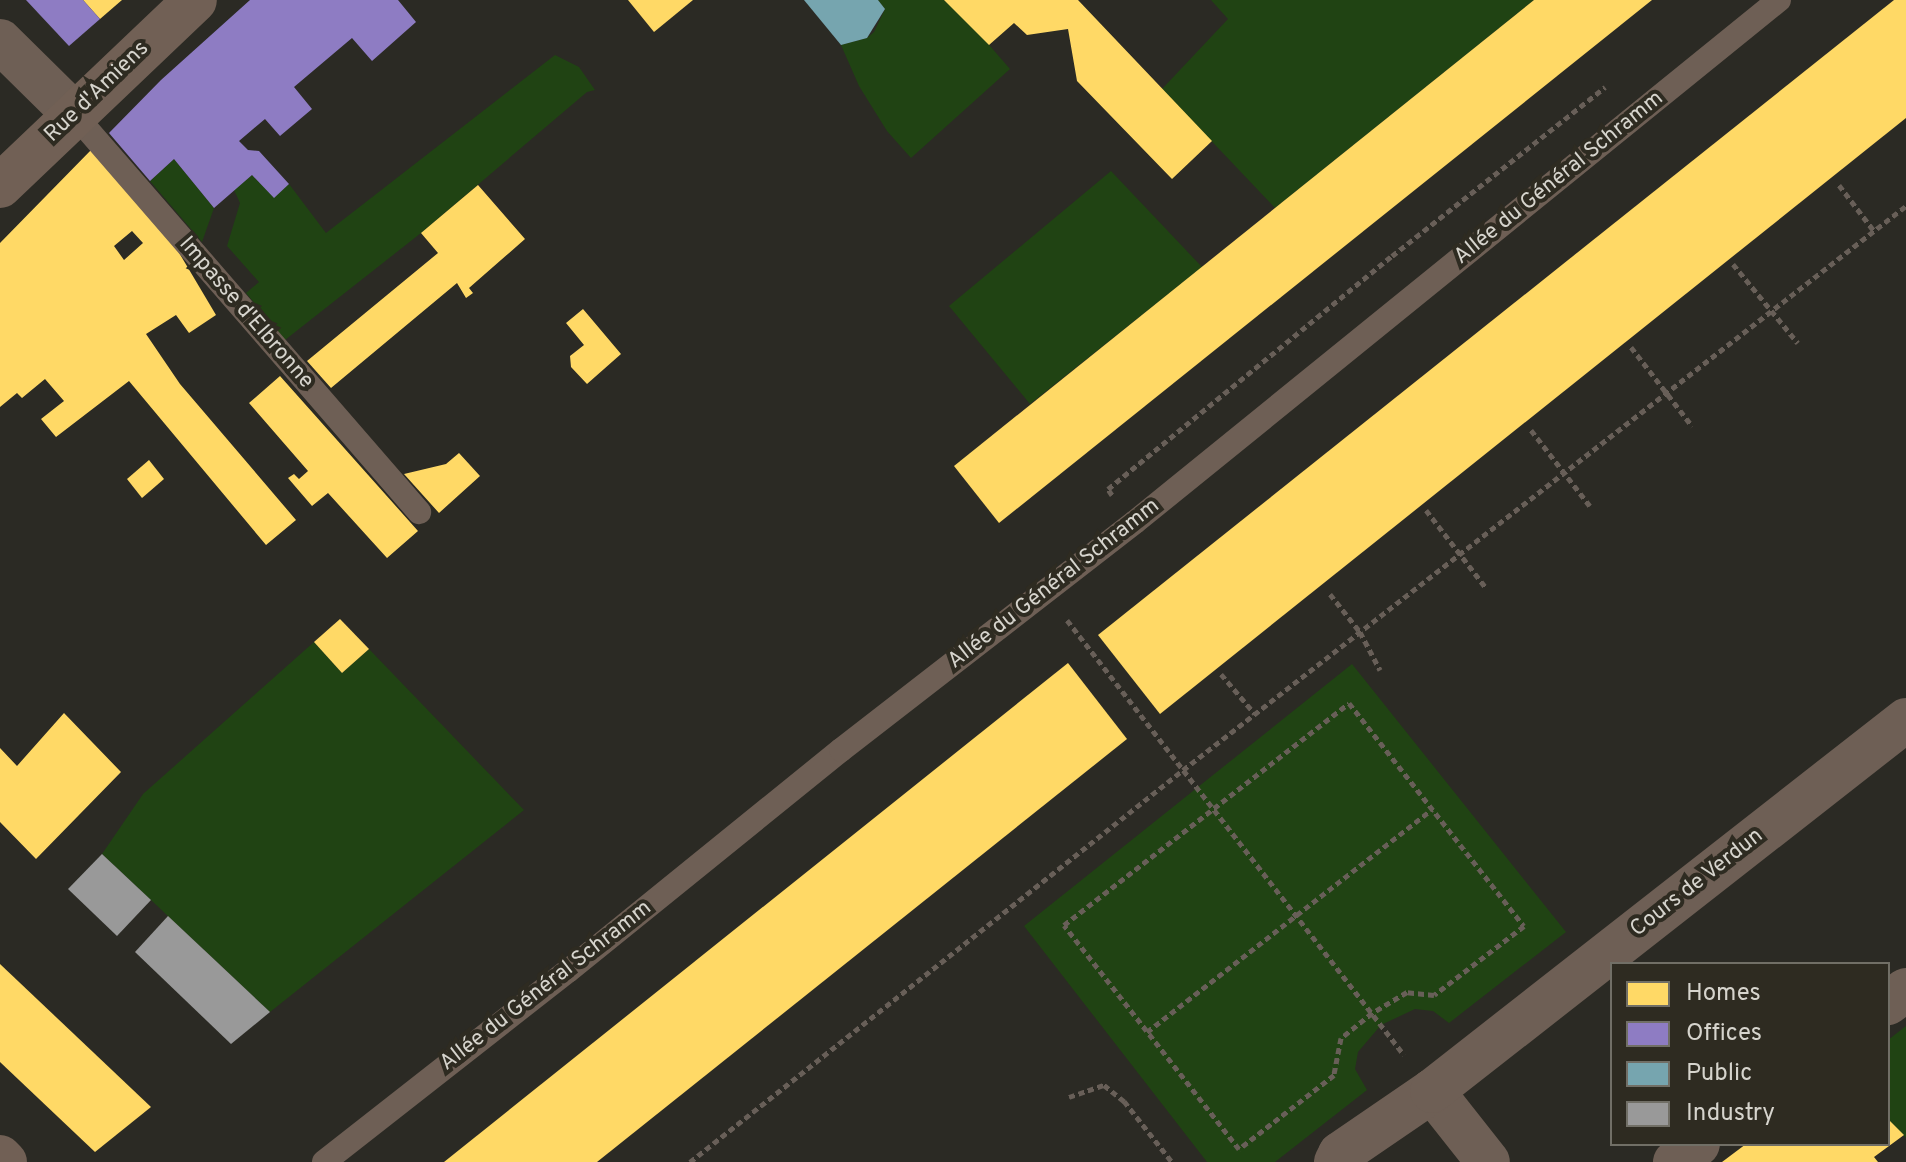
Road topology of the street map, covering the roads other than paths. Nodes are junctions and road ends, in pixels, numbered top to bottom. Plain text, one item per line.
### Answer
1 (195, 0) edge
2 (1779, 0) edge
3 (0, 41) edge
4 (74, 114) junction
5 (0, 186) edge
6 (419, 512) dead end
7 (1906, 720) edge
8 (1432, 1091) junction
9 (1695, 1146) edge
10 (0, 1157) edge
11 (5, 1162) edge
12 (324, 1162) edge
13 (1336, 1162) edge
14 (1488, 1162) edge
15 (1675, 1162) edge

1 - 4 street, Rue d'Amiens
2 - 12 lane, Allée du Général Schramm
3 - 4 street
4 - 5 street, Rue d'Amiens
4 - 6 lane, Impasse d'Elbronne
7 - 8 street, Cours de Verdun
8 - 13 street, Cours de Verdun
8 - 14 street
9 - 15 street
10 - 11 street

